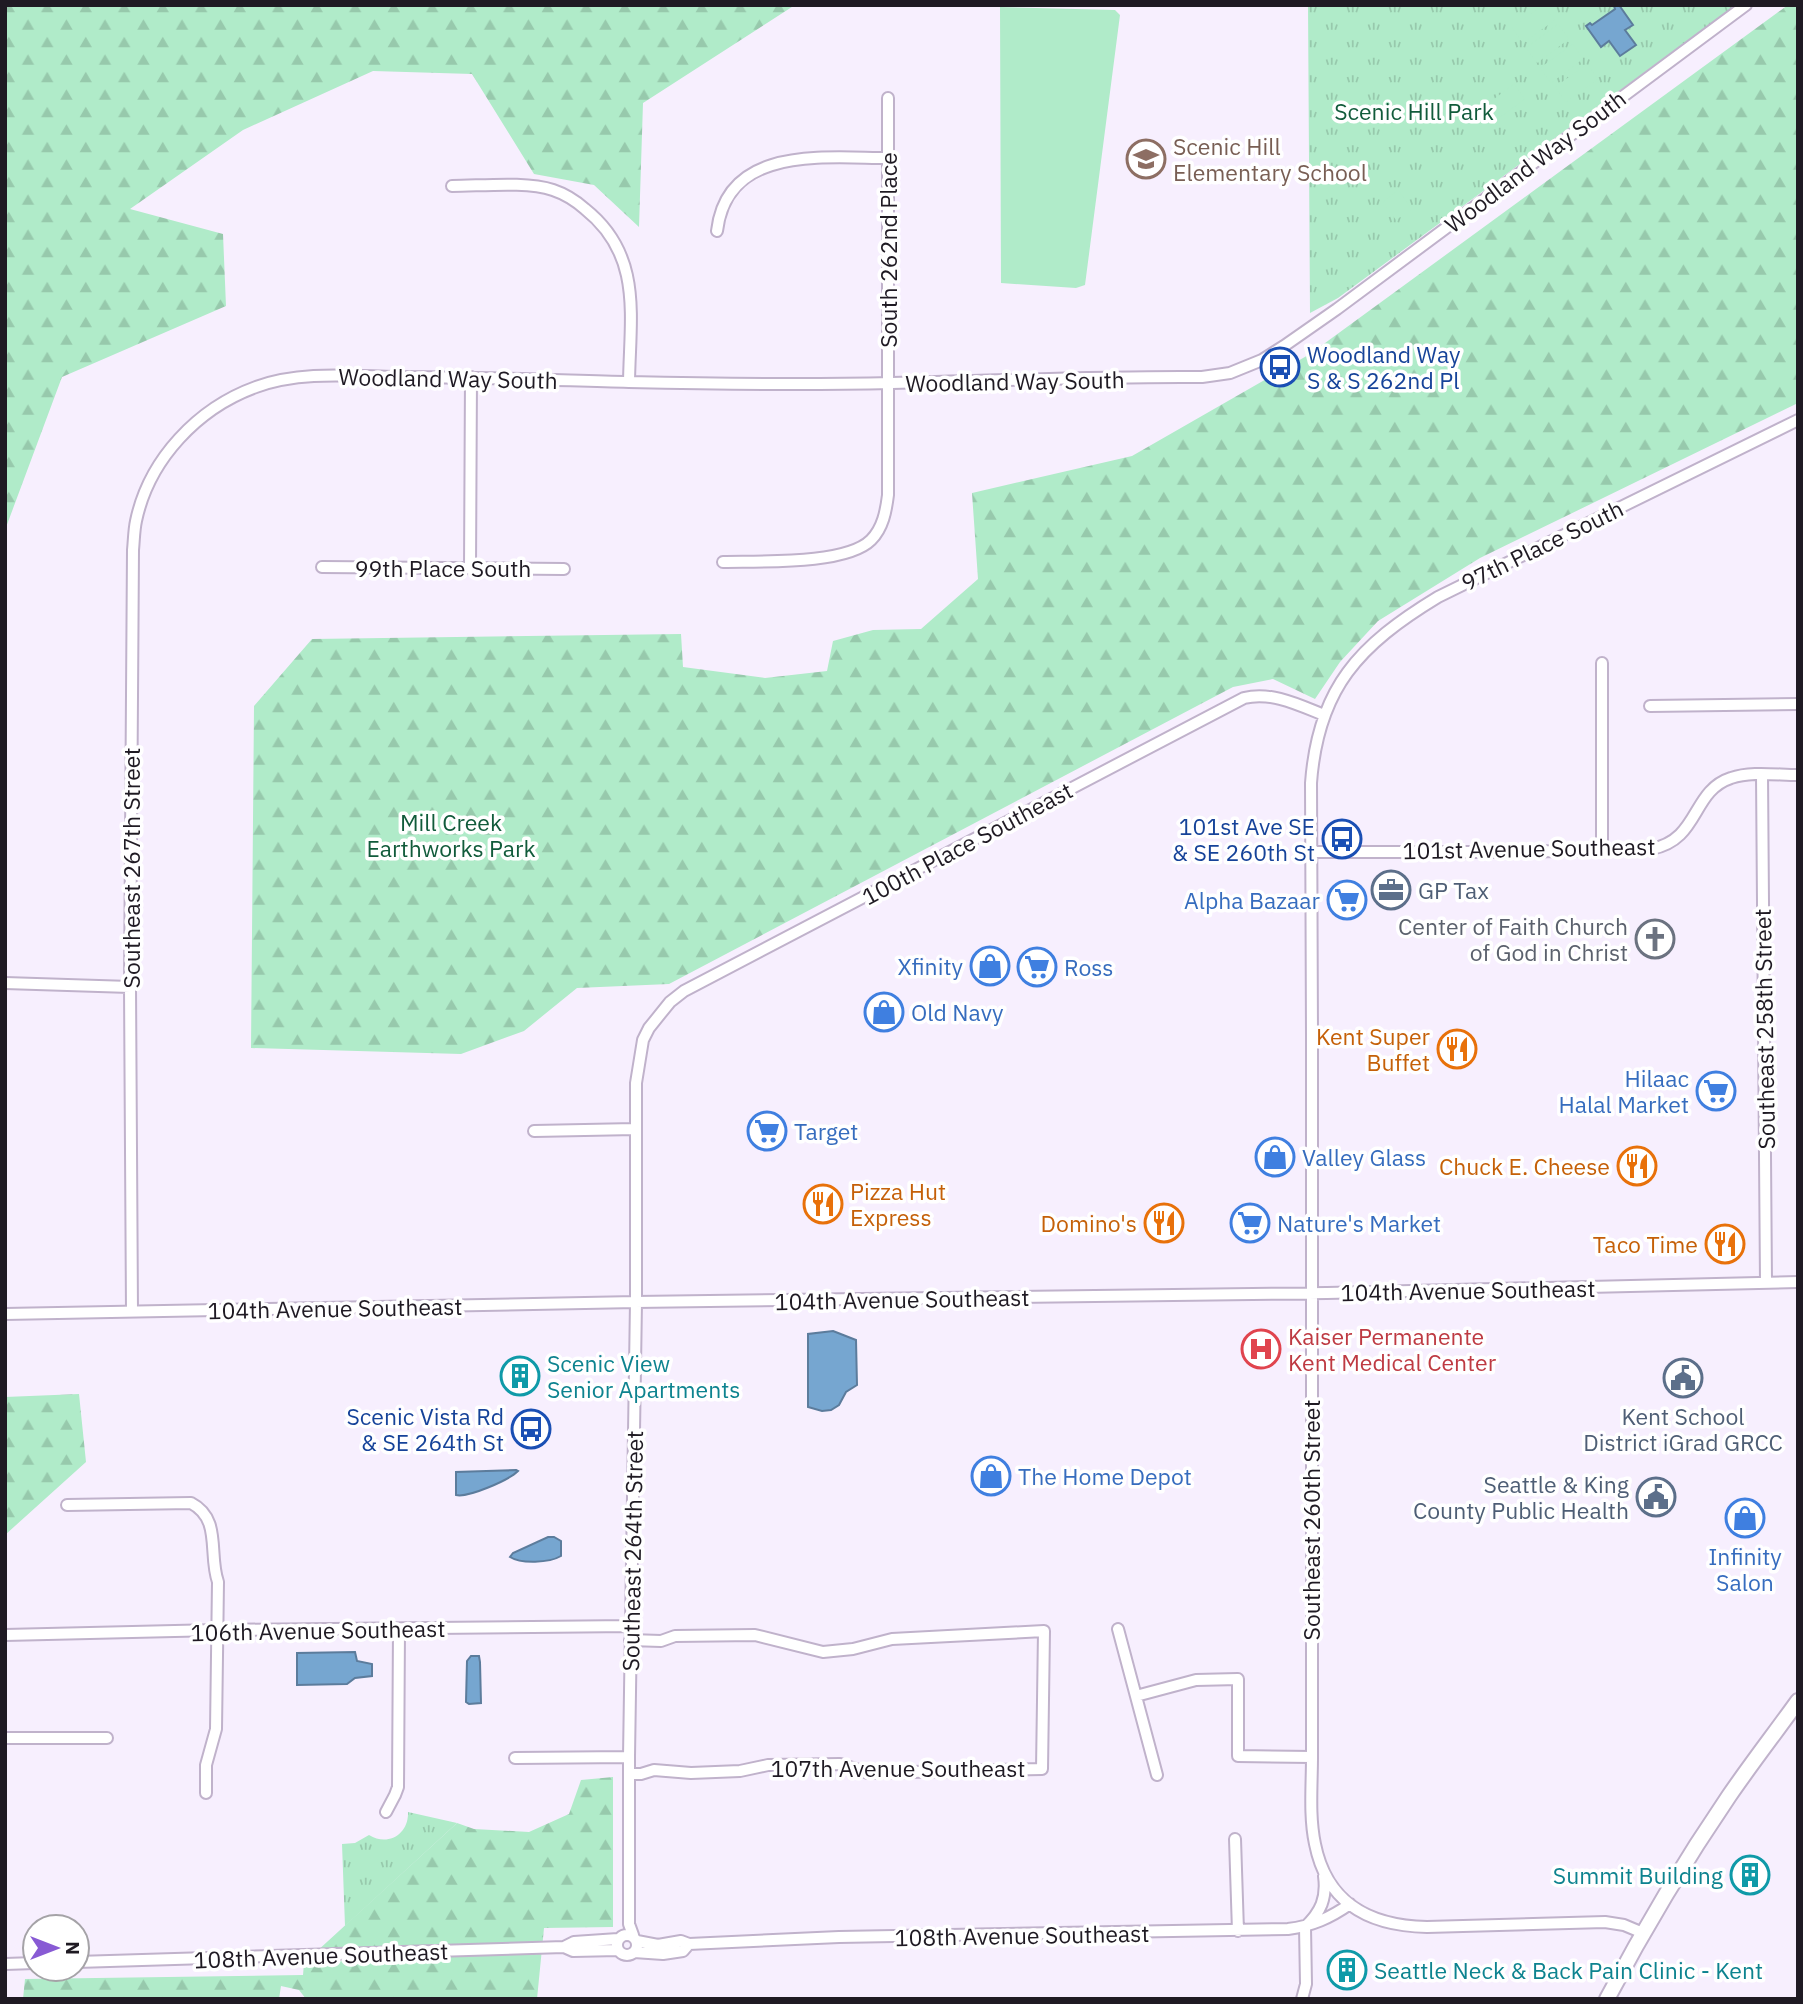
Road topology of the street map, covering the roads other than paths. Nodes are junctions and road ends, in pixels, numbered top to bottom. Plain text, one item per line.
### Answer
1 (1746, 5) edge
2 (888, 97) dead end
3 (888, 158) junction
4 (452, 186) dead end
5 (717, 231) dead end
6 (471, 377) junction
7 (629, 382) junction
8 (888, 384) junction
9 (1798, 420) edge
10 (181, 436) joint
11 (723, 562) dead end
12 (321, 567) dead end
13 (470, 568) junction
14 (564, 569) dead end
15 (1602, 663) dead end
16 (1798, 704) edge
17 (1650, 706) dead end
18 (1324, 715) junction
19 (1762, 775) junction
20 (1798, 775) edge
21 (1602, 850) junction
22 (1312, 852) junction
23 (5, 983) edge
24 (131, 987) junction
25 (640, 1053) joint
26 (635, 1129) junction
27 (534, 1131) dead end
28 (1798, 1282) edge
29 (1766, 1283) junction
30 (1311, 1293) junction
31 (636, 1302) junction
32 (132, 1312) junction
33 (5, 1314) edge
34 (67, 1505) dead end
35 (630, 1626) junction
36 (399, 1629) junction
37 (1118, 1629) dead end
38 (217, 1630) junction
39 (5, 1635) edge
40 (630, 1640) junction
41 (1136, 1696) junction
42 (1798, 1701) edge
43 (5, 1738) edge
44 (107, 1738) dead end
45 (629, 1757) junction
46 (1311, 1757) junction
47 (515, 1758) dead end
48 (629, 1774) junction
49 (1157, 1775) dead end
50 (206, 1793) dead end
51 (386, 1811) dead end
52 (1235, 1839) dead end
53 (1324, 1870) junction
54 (1346, 1901) junction
55 (1305, 1927) junction
56 (1238, 1931) junction
57 (1643, 1933) junction
58 (628, 1939) junction
59 (91, 1962) edge
60 (1301, 1999) edge
61 (1607, 1999) edge

1 - 8 street, Woodland Way South
2 - 3 street, South 262nd Place
3 - 5 street
3 - 8 street, South 262nd Place
4 - 7 street
6 - 7 street, Woodland Way South
6 - 10 street, Woodland Way South
6 - 13 street
7 - 8 street, Woodland Way South
8 - 11 street, South 262nd Place
9 - 18 street, 97th Place South
10 - 24 street, Southeast 267th Street
12 - 13 street, 99th Place South
13 - 14 street, 99th Place South
15 - 21 street
16 - 17 street
18 - 22 street, Southeast 260th Street
18 - 25 street, 100th Place Southeast
19 - 20 street, 101st Avenue Southeast
19 - 21 street, 101st Avenue Southeast
19 - 29 street, Southeast 258th Street
21 - 22 street, 101st Avenue Southeast
22 - 30 street, Southeast 260th Street
23 - 24 street
24 - 32 street, Southeast 267th Street
25 - 26 street, Southeast 264th Street
26 - 27 street
26 - 31 street, Southeast 264th Street
28 - 29 street, 104th Avenue Southeast
29 - 30 street, 104th Avenue Southeast
30 - 31 street, 104th Avenue Southeast
30 - 46 street, Southeast 260th Street
31 - 32 street, 104th Avenue Southeast
31 - 35 street, Southeast 264th Street
32 - 33 street, 104th Avenue Southeast
34 - 38 street
35 - 36 street, 106th Avenue Southeast
35 - 40 street, Southeast 264th Street
36 - 38 street, 106th Avenue Southeast
36 - 51 street
37 - 41 street
38 - 39 street, 106th Avenue Southeast
38 - 50 street
40 - 45 street, Southeast 264th Street
40 - 48 street, 107th Avenue Southeast
41 - 46 street
41 - 49 street
42 - 57 main road
43 - 44 street
45 - 47 street
45 - 48 street, Southeast 264th Street
46 - 53 street, Southeast 260th Street
48 - 58 street, Southeast 264th Street
52 - 56 street
53 - 54 street, Southeast 260th Street
53 - 55 street
54 - 55 street, 108th Avenue Southeast
54 - 57 street
55 - 56 street, 108th Avenue Southeast
55 - 60 street
56 - 58 street, 108th Avenue Southeast
57 - 61 main road
58 - 59 street, 108th Avenue Southeast

